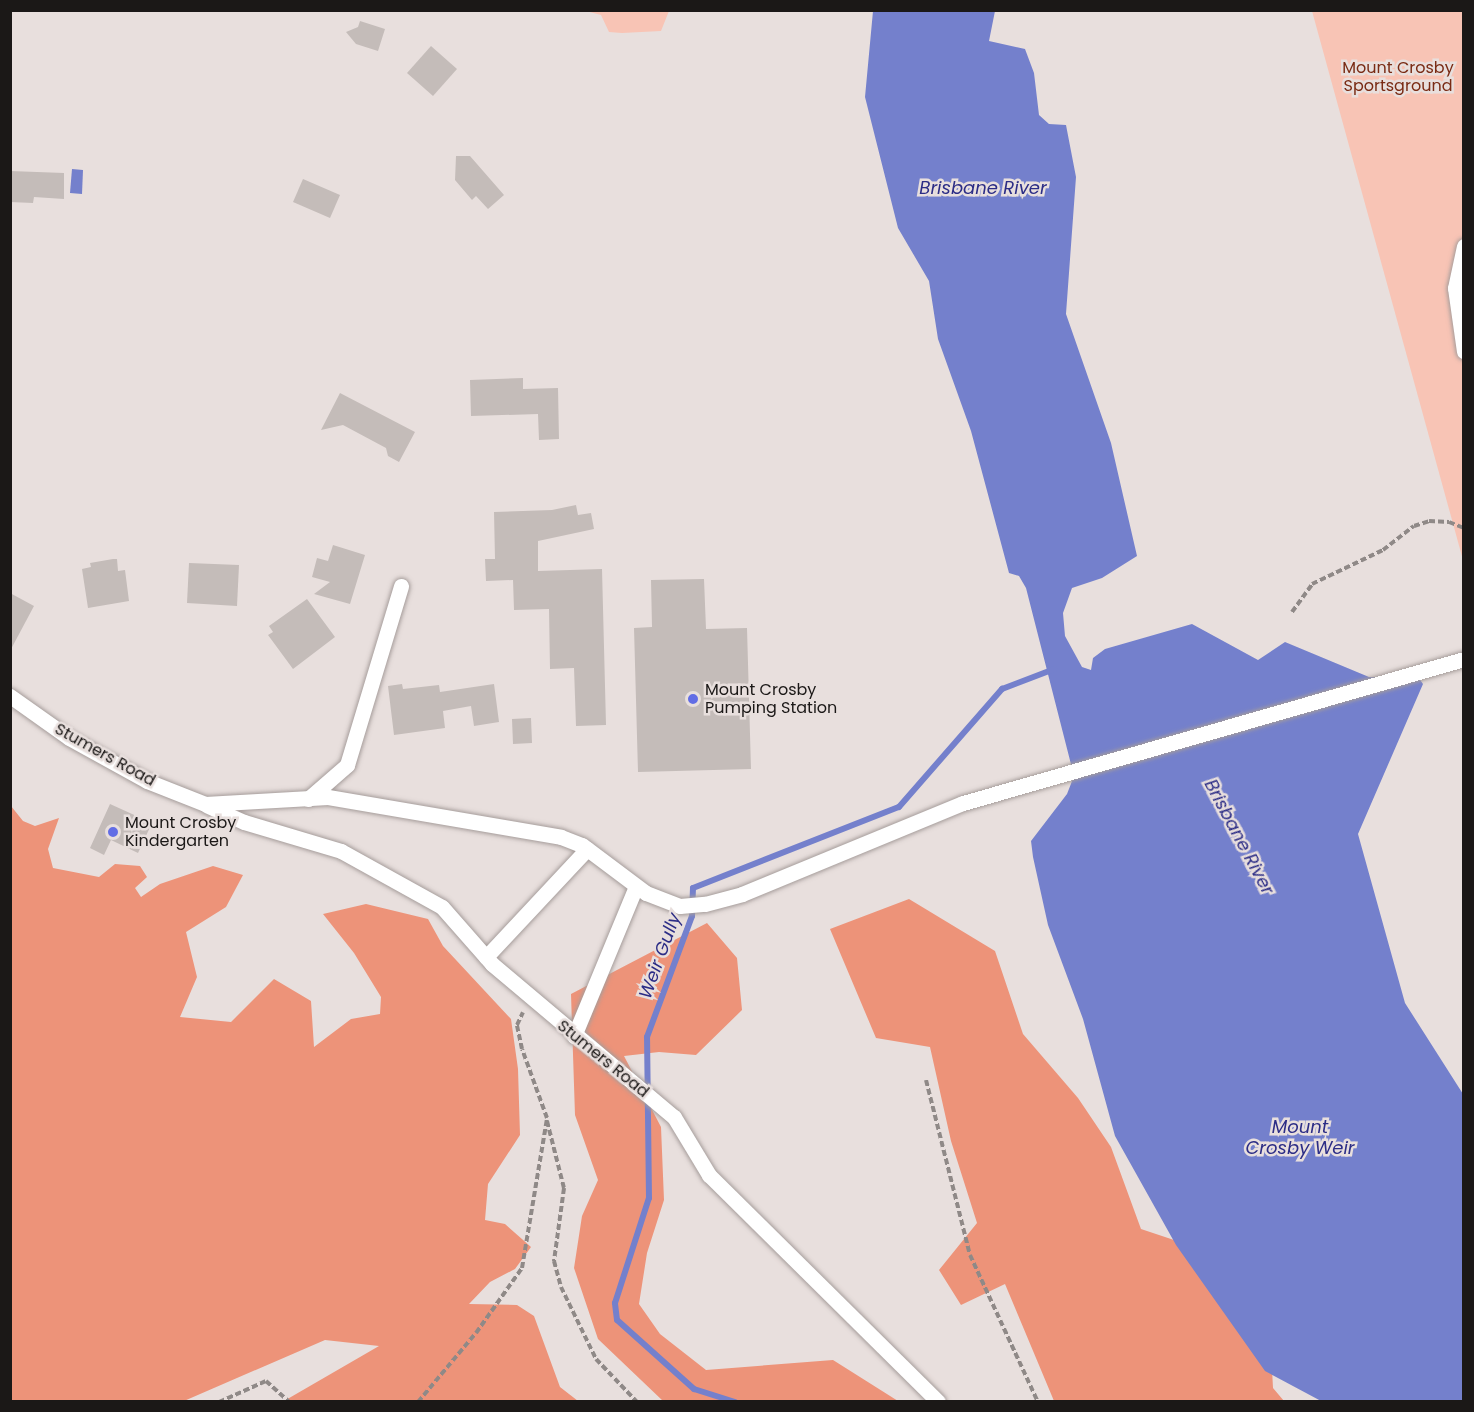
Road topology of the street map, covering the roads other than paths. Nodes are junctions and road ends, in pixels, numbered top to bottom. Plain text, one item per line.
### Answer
1 (1464, 246) edge
2 (1464, 351) edge
3 (401, 586) dead end
4 (1464, 659) edge
5 (10, 696) edge
6 (308, 799) junction
7 (205, 804) junction
8 (587, 849) junction
9 (636, 886) junction
10 (486, 957) junction
11 (574, 1036) junction
12 (938, 1401) edge

1 - 2 street
3 - 6 street
4 - 9 street, Stumers Road
5 - 7 street, Stumers Road
6 - 7 street, Stumers Road
6 - 8 street, Stumers Road
7 - 10 street, Stumers Road
8 - 9 street, Stumers Road
8 - 10 street
9 - 11 street
10 - 11 street, Stumers Road
11 - 12 street, Stumers Road

